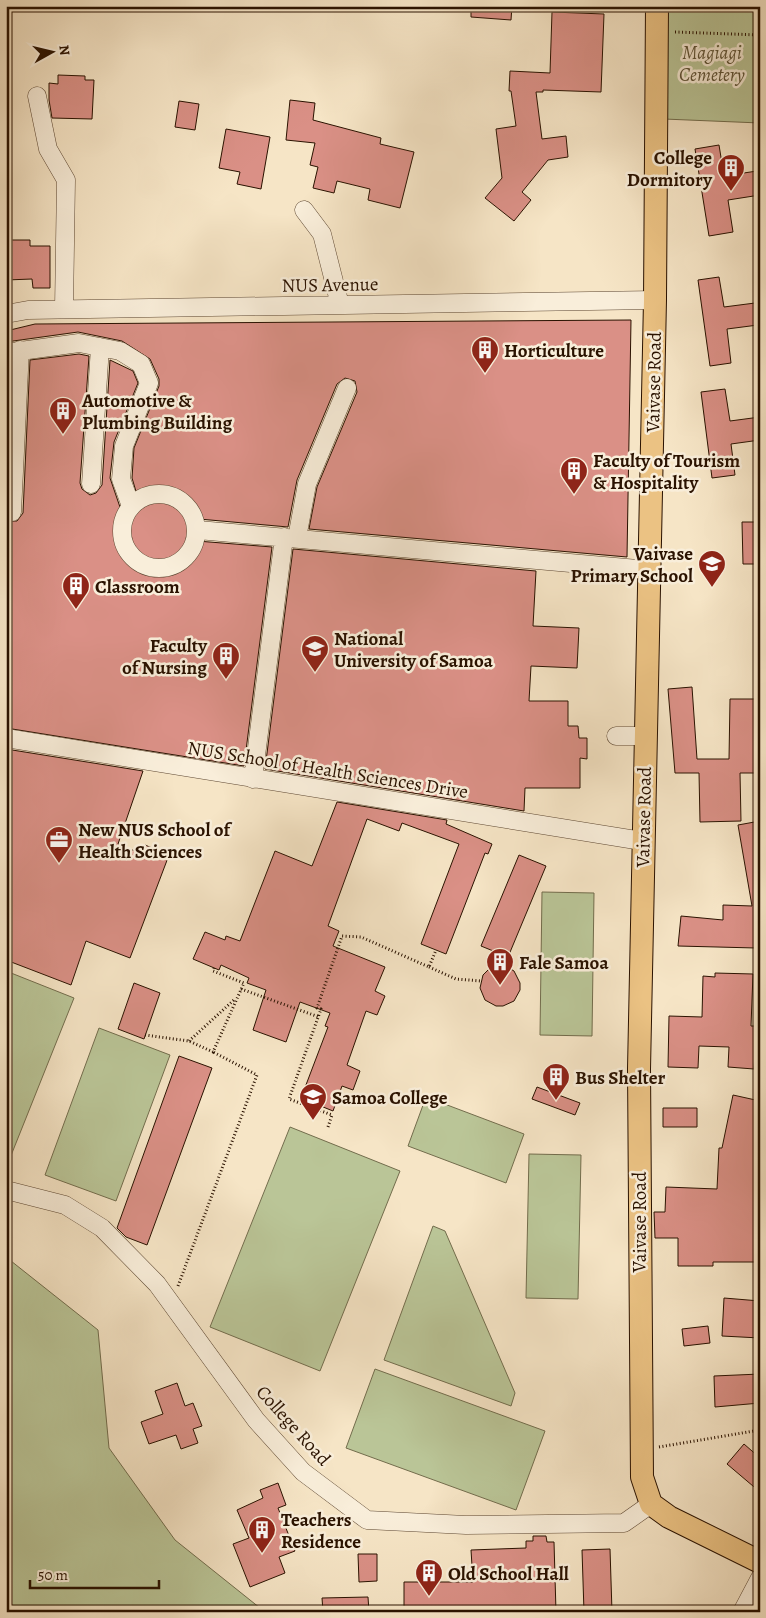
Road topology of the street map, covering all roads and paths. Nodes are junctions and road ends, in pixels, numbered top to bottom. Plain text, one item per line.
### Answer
1 (657, 6) edge
2 (657, 31) junction
3 (760, 35) edge
4 (37, 96) dead end
5 (304, 210) dead end
6 (654, 300) junction
7 (340, 305) junction
8 (64, 309) junction
9 (6, 314) edge
10 (100, 347) junction
11 (13, 352) edge
12 (347, 388) dead end
13 (91, 484) dead end
14 (131, 506) junction
15 (12, 512) dead end
16 (198, 530) junction
17 (291, 538) junction
18 (649, 570) junction
19 (616, 736) dead end
20 (645, 736) junction
21 (6, 738) edge
22 (252, 779) junction
23 (642, 842) junction
24 (436, 950) dead end
25 (429, 966) junction
26 (214, 968) dead end
27 (481, 981) dead end
28 (241, 989) junction
29 (236, 999) junction
30 (318, 1017) junction
31 (145, 1035) dead end
32 (189, 1041) junction
33 (213, 1052) junction
34 (328, 1127) dead end
35 (6, 1190) edge
36 (171, 1302) junction
37 (760, 1430) edge
38 (641, 1450) junction
39 (652, 1504) junction
40 (760, 1562) edge
41 (760, 1578) edge
42 (742, 1612) edge

1 - 2 main road, Vaivase Road
2 - 3 path
2 - 6 main road, Vaivase Road
4 - 8 street
5 - 7 street
6 - 7 street, NUS Avenue
6 - 18 main road, Vaivase Road
7 - 8 street, NUS Avenue
8 - 9 street, NUS Avenue
10 - 11 street
10 - 13 street
10 - 14 street
11 - 15 street
12 - 17 street
14 - 16 street
14 - 16 street
16 - 17 street
17 - 18 street
17 - 22 street
18 - 20 main road, Vaivase Road
19 - 20 street
20 - 23 main road, Vaivase Road
21 - 22 street, NUS School of Health Sciences Drive
22 - 23 street, NUS School of Health Sciences Drive
23 - 38 main road, Vaivase Road
24 - 25 path
25 - 27 path
25 - 30 path
26 - 28 path
28 - 29 path
28 - 30 path
29 - 32 path
29 - 33 path
30 - 34 path
31 - 32 path
32 - 33 path
33 - 36 path
35 - 36 street, College Road
36 - 39 street, College Road
37 - 38 path
38 - 39 main road, Vaivase Road
39 - 40 main road
41 - 42 street

